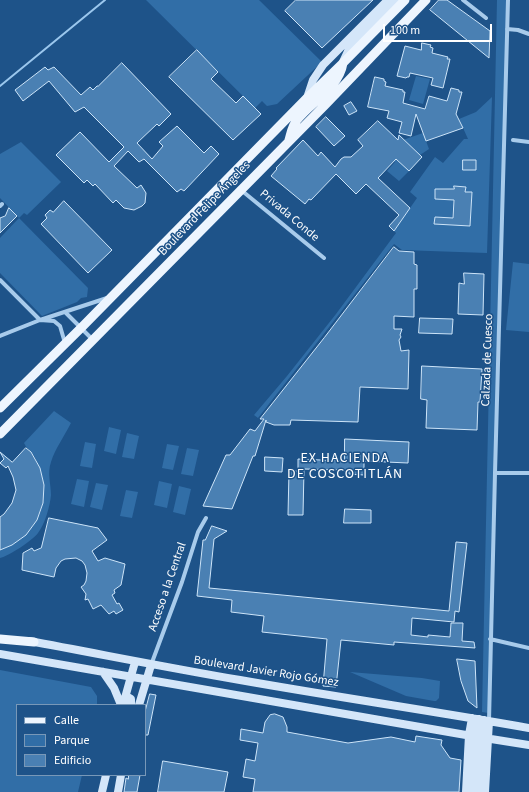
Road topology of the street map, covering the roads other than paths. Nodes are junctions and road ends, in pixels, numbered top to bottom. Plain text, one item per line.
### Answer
1 (388, 0) edge
2 (396, 0) edge
3 (405, 0) edge
4 (426, 0) edge
5 (463, 0) edge
6 (508, 0) edge
7 (486, 18) dead end
8 (507, 29) junction
9 (529, 34) edge
10 (343, 63) junction
11 (306, 98) junction
12 (514, 140) dead end
13 (288, 141) junction
14 (529, 142) edge
15 (241, 189) junction
16 (324, 258) dead end
17 (0, 280) edge
18 (110, 298) junction
19 (65, 312) junction
20 (40, 320) junction
21 (82, 327) junction
22 (0, 336) edge
23 (93, 340) junction
24 (65, 343) junction
25 (0, 408) edge
26 (0, 434) edge
27 (495, 472) junction
28 (529, 473) edge
29 (206, 518) dead end
30 (0, 635) edge
31 (0, 639) edge
32 (490, 639) junction
33 (34, 642) junction
34 (529, 648) edge
35 (0, 654) edge
36 (135, 662) junction
37 (151, 665) junction
38 (103, 672) junction
39 (131, 677) junction
40 (147, 679) junction
41 (126, 696) junction
42 (122, 704) edge
43 (122, 704) edge
44 (131, 704) edge
45 (139, 704) edge
46 (481, 719) junction
47 (529, 728) edge
48 (479, 737) junction
49 (529, 745) edge
50 (106, 776) edge
51 (121, 776) edge
52 (102, 792) edge
53 (118, 792) edge
54 (466, 792) edge
55 (473, 792) edge
56 (480, 792) edge
57 (485, 792) edge

1 - 11 main road
2 - 10 main road
3 - 10 main road, Boulevard Felipe Ángeles
4 - 13 main road, Boulevard Felipe Ángeles
5 - 7 street
6 - 8 street, Calzada de Cuesco
8 - 9 street
8 - 27 street, Calzada de Cuesco
10 - 11 main road, Boulevard Felipe Ángeles
10 - 13 main road
11 - 18 main road, Boulevard Felipe Ángeles
12 - 14 street
13 - 15 main road, Boulevard Felipe Ángeles
15 - 16 street, Privada Conde
15 - 23 main road, Boulevard Felipe Ángeles
17 - 20 street
18 - 19 street
18 - 21 main road, Boulevard Felipe Ángeles
19 - 20 street
19 - 21 street
20 - 22 street
20 - 24 street
21 - 23 street
21 - 24 main road, Boulevard Felipe Ángeles
23 - 26 main road, Boulevard Felipe Ángeles
24 - 25 main road, Boulevard Felipe Ángeles
27 - 28 street
27 - 32 street, Calzada de Cuesco
29 - 37 street, Acceso a la Central
30 - 33 main road, Boulevard Javier Rojo Gómez
31 - 33 main road
32 - 34 street
32 - 46 street, Calzada de Cuesco
33 - 36 main road, Boulevard Javier Rojo Gómez
35 - 38 main road
36 - 37 main road, Boulevard Javier Rojo Gómez
36 - 39 main road
37 - 40 main road
37 - 46 main road, Boulevard Javier Rojo Gómez
38 - 39 main road
38 - 42 main road
39 - 40 main road
39 - 41 main road
40 - 45 main road
40 - 48 main road
41 - 43 main road
41 - 44 main road
46 - 47 main road, Boulevard Javier Rojo Gómez
46 - 48 main road
46 - 48 main road
48 - 49 main road
48 - 54 main road
48 - 55 main road
48 - 56 main road
48 - 57 main road
50 - 52 main road
51 - 53 main road

